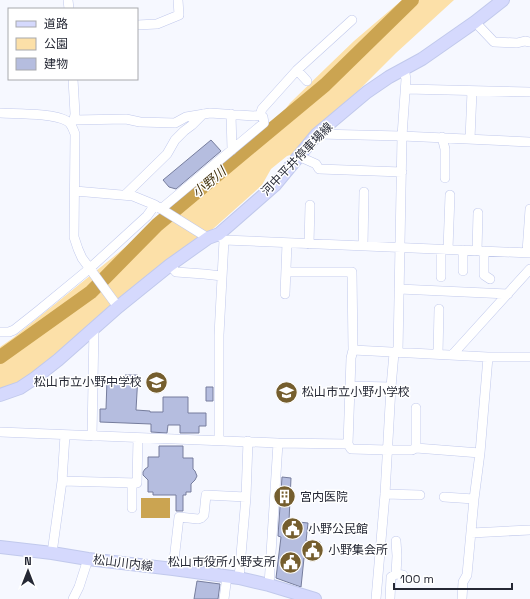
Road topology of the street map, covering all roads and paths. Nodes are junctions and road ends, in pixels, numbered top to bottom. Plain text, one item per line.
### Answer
1 (178, 0) edge
2 (503, 0) edge
3 (352, 20) dead end
4 (475, 22) junction
5 (138, 25) edge
6 (530, 42) edge
7 (404, 69) junction
8 (297, 70) junction
9 (74, 80) edge
10 (307, 81) dead end
11 (406, 89) junction
12 (472, 91) junction
13 (530, 92) edge
14 (0, 113) edge
15 (203, 114) junction
16 (231, 114) junction
17 (260, 115) junction
18 (72, 122) junction
19 (317, 134) junction
20 (402, 136) junction
21 (442, 138) junction
22 (470, 139) junction
23 (530, 142) edge
24 (232, 150) junction
25 (298, 156) junction
26 (402, 172) junction
27 (445, 178) dead end
28 (75, 191) junction
29 (364, 192) dead end
30 (450, 195) dead end
31 (125, 196) junction
32 (310, 205) dead end
33 (160, 208) junction
34 (530, 209) edge
35 (478, 213) dead end
36 (214, 237) junction
37 (287, 243) junction
38 (309, 244) junction
39 (363, 246) junction
40 (401, 248) junction
41 (444, 249) junction
42 (463, 250) junction
43 (481, 251) junction
44 (528, 253) edge
45 (170, 264) junction
46 (90, 270) junction
47 (530, 270) edge
48 (463, 271) dead end
49 (286, 272) junction
50 (222, 276) junction
51 (441, 277) dead end
52 (490, 279) dead end
53 (399, 289) junction
54 (285, 294) dead end
55 (508, 294) junction
56 (116, 305) junction
57 (439, 309) dead end
58 (94, 328) junction
59 (0, 332) edge
60 (353, 350) junction
61 (396, 353) junction
62 (438, 354) junction
63 (453, 354) junction
64 (488, 357) junction
65 (530, 357) edge
66 (350, 386) junction
67 (391, 387) junction
68 (0, 395) edge
69 (416, 408) dead end
70 (0, 432) edge
71 (65, 435) junction
72 (92, 436) junction
73 (138, 438) junction
74 (220, 440) junction
75 (248, 441) junction
76 (278, 443) junction
77 (348, 444) junction
78 (416, 448) junction
79 (388, 450) junction
80 (480, 453) junction
81 (62, 481) junction
82 (132, 483) junction
83 (385, 494) junction
84 (420, 495) dead end
85 (444, 496) dead end
86 (246, 497) junction
87 (474, 499) junction
88 (132, 508) dead end
89 (530, 530) edge
90 (471, 533) junction
91 (396, 542) dead end
92 (0, 547) edge
93 (52, 553) junction
94 (88, 559) junction
95 (173, 569) junction
96 (227, 576) junction
97 (239, 578) junction
98 (269, 585) junction
99 (72, 599) edge
100 (224, 599) edge
101 (315, 599) edge
102 (376, 599) edge
103 (390, 599) edge
104 (462, 599) edge

1 - 5 street
2 - 4 main road, 河中平井停車場線
3 - 8 street
4 - 6 street
4 - 7 main road, 河中平井停車場線
7 - 11 street
7 - 19 main road, 河中平井停車場線
8 - 10 street
8 - 17 street
9 - 18 street
11 - 12 street
11 - 20 street
12 - 13 street
12 - 22 street
14 - 18 street
15 - 16 street
15 - 18 street
15 - 31 street
16 - 17 street
16 - 24 street
17 - 24 street
18 - 28 street
19 - 20 street
19 - 25 main road, 河中平井停車場線
20 - 21 street
20 - 26 street
21 - 22 street
21 - 27 street
22 - 23 street
24 - 33 street
25 - 26 street
25 - 36 main road, 河中平井停車場線
26 - 40 street
28 - 31 street
28 - 46 street
29 - 39 street
30 - 41 street
31 - 33 street
32 - 38 street
33 - 36 street
33 - 46 street
34 - 44 street
35 - 43 street
36 - 37 street
36 - 45 main road, 河中平井停車場線
36 - 50 street
37 - 38 street
37 - 49 street
38 - 39 street
39 - 40 street
40 - 41 street
40 - 53 street
41 - 42 street
41 - 51 street
42 - 43 street
42 - 48 street
43 - 44 street
43 - 52 street
45 - 50 street
45 - 56 main road, 河中平井停車場線
46 - 56 street
46 - 59 street
47 - 55 street
49 - 54 street
49 - 60 street
50 - 74 street
53 - 55 street
53 - 61 street
55 - 63 street
56 - 58 main road, 河中平井停車場線
57 - 62 street
58 - 68 main road, 河中平井停車場線
58 - 72 street
60 - 61 street
60 - 66 street
61 - 62 street
61 - 67 street
62 - 63 street
63 - 64 street
64 - 65 street
64 - 80 street
66 - 67 street
66 - 77 street
67 - 79 street
69 - 78 street
70 - 71 street
71 - 72 street
71 - 81 street
72 - 73 street
73 - 74 street
73 - 82 street
74 - 75 street
75 - 76 street
75 - 86 street
76 - 77 street
76 - 98 street
77 - 79 street
78 - 79 street
78 - 80 street
79 - 83 street
80 - 87 street
81 - 82 street
81 - 93 street
82 - 88 street
83 - 84 street
83 - 102 street
85 - 87 street
86 - 95 street
86 - 97 street
87 - 90 street
89 - 90 street
90 - 104 street
91 - 103 street
92 - 93 main road, 松山川内線
93 - 94 main road, 松山川内線
94 - 95 main road, 松山川内線
94 - 99 street
95 - 96 main road, 松山川内線
96 - 97 main road, 松山川内線
96 - 100 street
97 - 98 main road, 松山川内線
98 - 101 main road, 松山川内線

